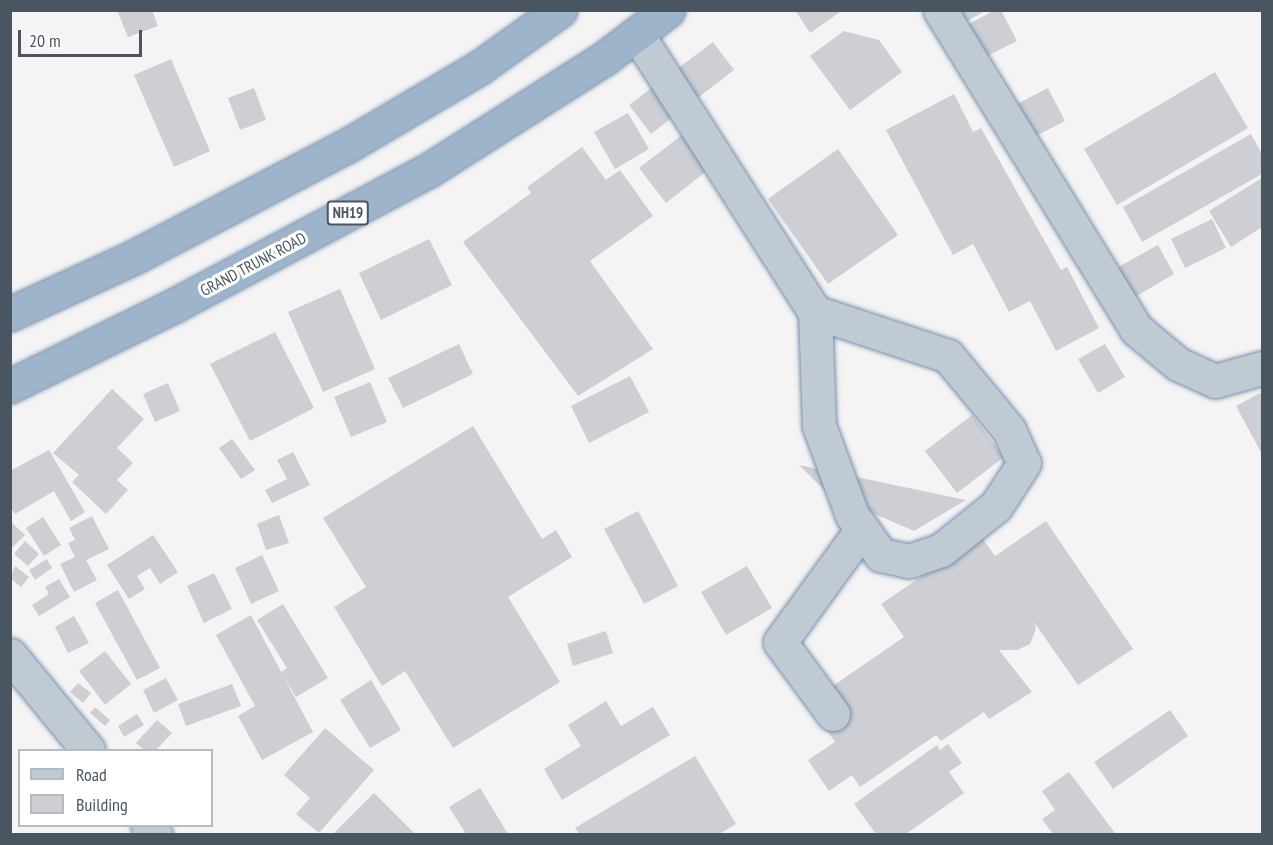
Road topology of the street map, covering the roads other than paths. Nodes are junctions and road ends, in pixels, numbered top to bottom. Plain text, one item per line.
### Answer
1 (560, 10) edge
2 (668, 10) edge
3 (940, 10) edge
4 (637, 34) junction
5 (815, 312) junction
6 (10, 315) edge
7 (1263, 368) edge
8 (10, 386) edge
9 (862, 529) junction
10 (10, 655) edge
11 (832, 714) dead end
12 (87, 749) edge

1 - 6 highway
2 - 4 highway, GRAND TRUNK ROAD / NH19
3 - 7 street
4 - 5 street
4 - 8 highway, GRAND TRUNK ROAD / NH19
5 - 9 street
5 - 9 street
9 - 11 street
10 - 12 street

